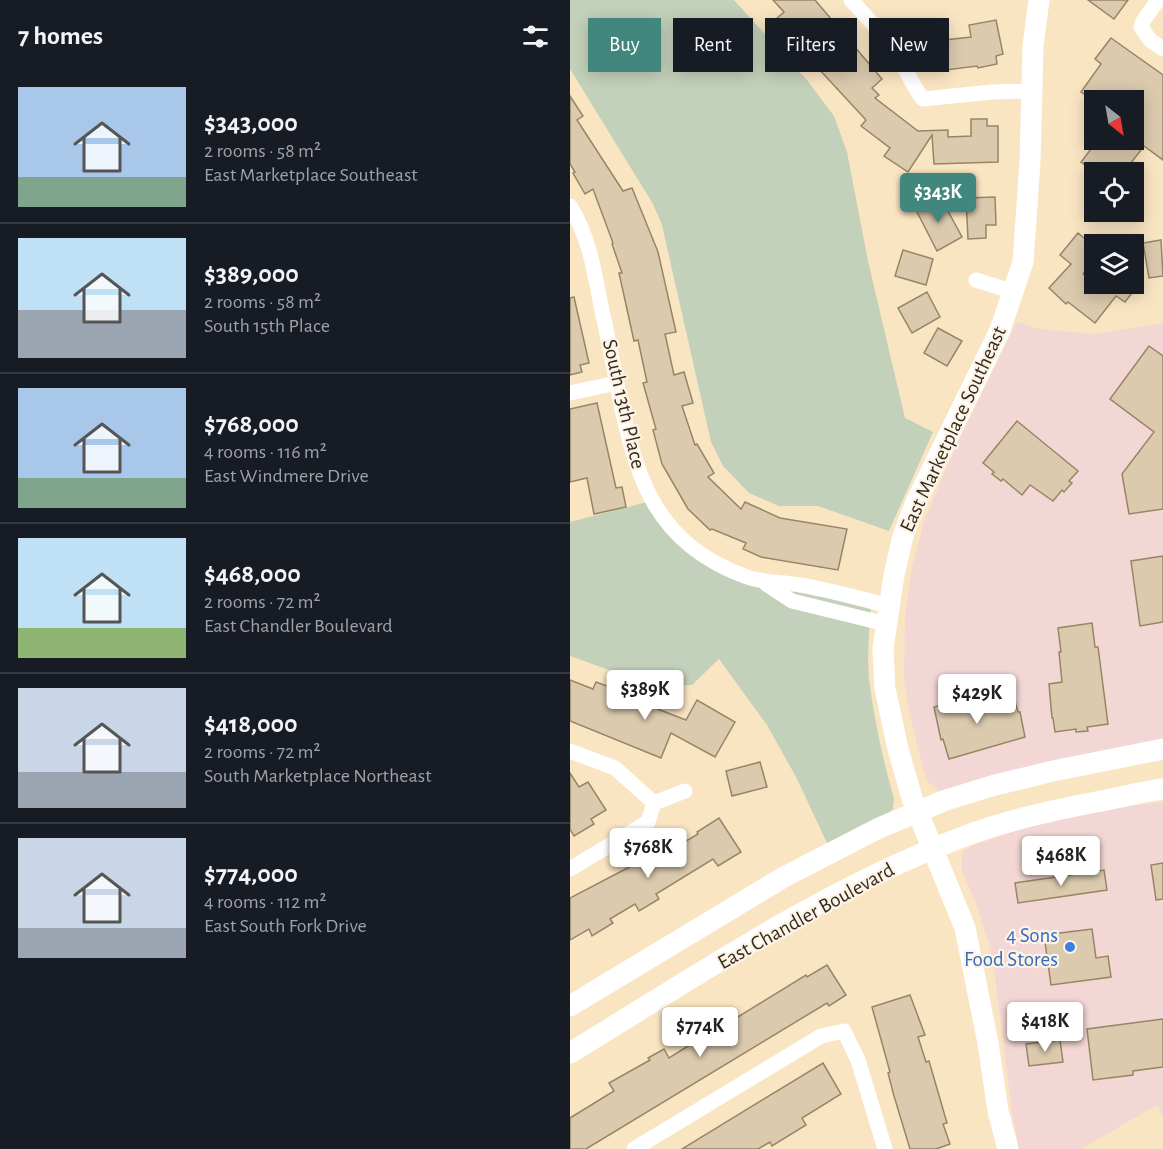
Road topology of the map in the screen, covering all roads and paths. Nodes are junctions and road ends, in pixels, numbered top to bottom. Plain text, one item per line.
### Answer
1 (851, 0) edge
2 (1039, 0) edge
3 (1158, 0) edge
4 (1163, 49) edge
5 (1033, 91) junction
6 (570, 206) edge
7 (976, 280) dead end
8 (1014, 292) junction
9 (617, 383) junction
10 (570, 393) edge
11 (887, 615) junction
12 (1163, 749) edge
13 (570, 751) edge
14 (1163, 789) edge
15 (685, 791) dead end
16 (654, 803) junction
17 (918, 812) junction
18 (934, 849) junction
19 (570, 869) edge
20 (570, 1006) edge
21 (570, 1053) edge
22 (634, 1149) edge
23 (885, 1149) edge
24 (1008, 1149) edge

1 - 5 street
2 - 5 main road, East Marketplace Southeast
3 - 4 street
5 - 8 main road, East Marketplace Southeast
6 - 9 street, South 13th Place
7 - 8 street
8 - 11 main road, East Marketplace Southeast
9 - 10 street
9 - 11 street, South 13th Place
11 - 17 main road, East Marketplace Southeast
12 - 17 main road, East Chandler Boulevard
13 - 16 street
14 - 18 main road, East Chandler Boulevard
15 - 16 street
16 - 19 street
17 - 18 main road, East Marketplace Southeast
17 - 20 main road, East Chandler Boulevard
18 - 21 main road, East Chandler Boulevard
18 - 24 main road, East Marketplace Southeast
22 - 23 street

